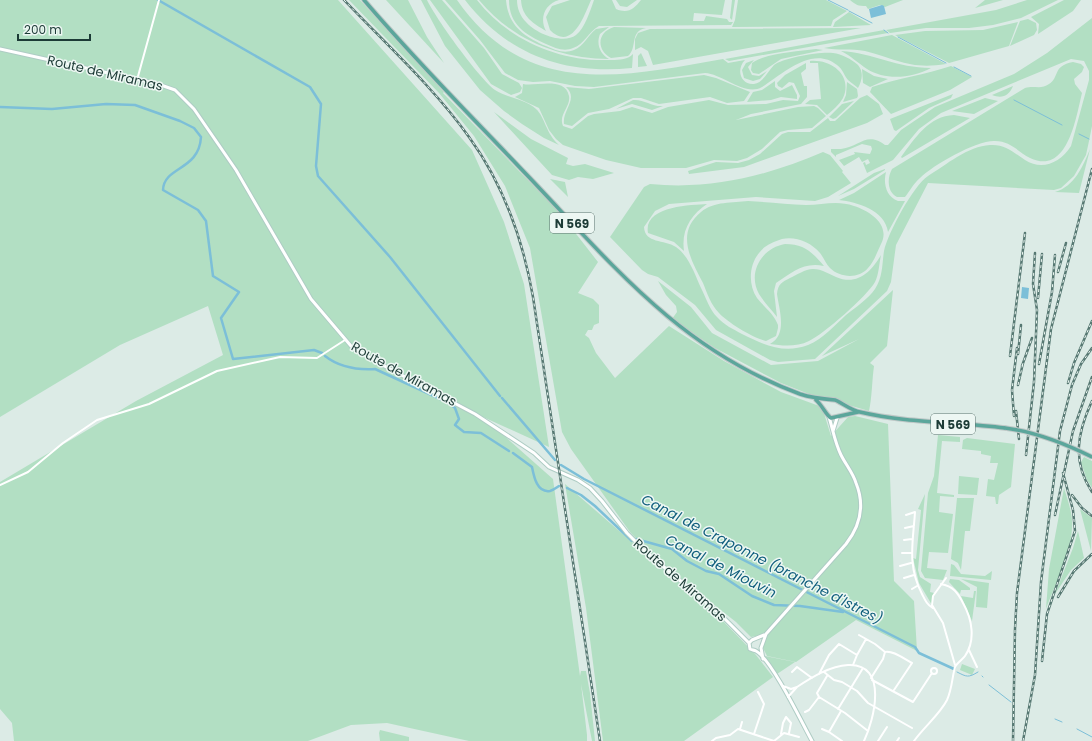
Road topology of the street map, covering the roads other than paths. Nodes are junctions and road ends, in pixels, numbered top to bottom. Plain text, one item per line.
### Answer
1 (364, 0) edge
2 (158, 1) edge
3 (0, 49) edge
4 (137, 80) junction
5 (345, 340) junction
6 (815, 399) junction
7 (830, 401) junction
8 (843, 406) junction
9 (825, 408) junction
10 (859, 412) junction
11 (842, 415) junction
12 (829, 417) junction
13 (837, 418) junction
14 (833, 431) junction
15 (1092, 457) edge
16 (0, 485) edge
17 (906, 515) dead end
18 (914, 526) junction
19 (904, 528) dead end
20 (913, 539) junction
21 (904, 540) dead end
22 (902, 553) dead end
23 (911, 553) junction
24 (911, 563) junction
25 (900, 566) dead end
26 (914, 575) junction
27 (904, 578) dead end
28 (946, 578) dead end
29 (941, 584) junction
30 (918, 586) junction
31 (912, 589) dead end
32 (933, 608) junction
33 (766, 634) junction
34 (859, 635) dead end
35 (742, 636) junction
36 (755, 639) junction
37 (866, 639) junction
38 (749, 643) junction
39 (761, 646) junction
40 (969, 650) junction
41 (756, 651) junction
42 (885, 652) junction
43 (857, 655) junction
44 (764, 659) junction
45 (853, 665) junction
46 (955, 666) junction
47 (977, 667) dead end
48 (863, 668) junction
49 (792, 672) dead end
50 (824, 672) junction
51 (932, 673) dead end
52 (818, 675) junction
53 (828, 676) junction
54 (812, 678) junction
55 (872, 679) junction
56 (782, 686) junction
57 (798, 687) junction
58 (851, 688) junction
59 (791, 689) junction
60 (894, 690) junction
61 (758, 692) dead end
62 (786, 693) junction
63 (788, 697) junction
64 (818, 697) junction
65 (875, 707) junction
66 (838, 709) junction
67 (842, 711) junction
68 (805, 712) dead end
69 (742, 722) dead end
70 (886, 727) dead end
71 (912, 728) dead end
72 (740, 729) junction
73 (822, 729) dead end
74 (868, 731) junction
75 (828, 732) junction
76 (789, 733) junction
77 (754, 734) junction
78 (781, 734) junction
79 (799, 737) dead end
80 (723, 738) junction
81 (899, 738) dead end
82 (840, 740) edge
83 (712, 741) edge
84 (724, 741) edge
85 (774, 741) edge
86 (812, 741) edge
87 (864, 741) edge
88 (878, 741) edge
89 (897, 741) edge
90 (914, 741) edge

1 - 6 main road, N 569
2 - 4 street
3 - 4 main road, Route de Miramas
4 - 5 main road, Route de Miramas
5 - 16 street
5 - 35 main road, Route de Miramas
6 - 7 main road, N 569
6 - 9 main road, N 569
7 - 8 main road
7 - 9 main road
8 - 10 main road, N 569
8 - 11 main road
9 - 12 main road
10 - 11 main road, N 569
10 - 15 main road, N 569, bridge
11 - 13 main road
12 - 13 main road
12 - 14 main road
13 - 14 main road
14 - 33 main road
17 - 18 street
18 - 19 street
18 - 20 street
20 - 21 street
20 - 23 street
22 - 23 street
23 - 24 street
24 - 25 street
24 - 26 street
26 - 27 street
26 - 30 street
28 - 29 street
29 - 32 street
29 - 40 street
30 - 31 street
30 - 32 street
32 - 46 street
33 - 36 main road
33 - 39 main road
34 - 37 street
35 - 36 main road
35 - 38 main road, Route de Miramas
36 - 38 main road
36 - 39 main road
37 - 42 street
37 - 43 street
38 - 41 main road, Route de Miramas
39 - 41 main road
39 - 44 main road
40 - 46 street
40 - 47 street
41 - 44 main road
42 - 55 street
42 - 60 street
43 - 45 street
43 - 52 street
44 - 56 main road
45 - 48 street
45 - 50 street
46 - 90 street
48 - 55 street
48 - 58 street
49 - 54 street
50 - 52 street
50 - 53 street
51 - 60 street
52 - 54 street
53 - 58 street
53 - 64 street
54 - 57 street
55 - 60 street
55 - 65 street
56 - 59 street
56 - 62 main road
57 - 59 street
57 - 63 street
58 - 65 street
58 - 66 street
59 - 62 street
61 - 77 street
62 - 63 main road
63 - 86 main road
64 - 66 street
64 - 68 street
65 - 71 street
65 - 74 street
66 - 67 street
67 - 74 street
67 - 75 street
69 - 72 street
70 - 88 street
72 - 77 street
72 - 80 street
73 - 75 street
74 - 87 street
75 - 82 street
76 - 78 street
76 - 78 street
76 - 79 street
77 - 85 street
78 - 85 street
80 - 83 street
80 - 84 street
81 - 89 street

